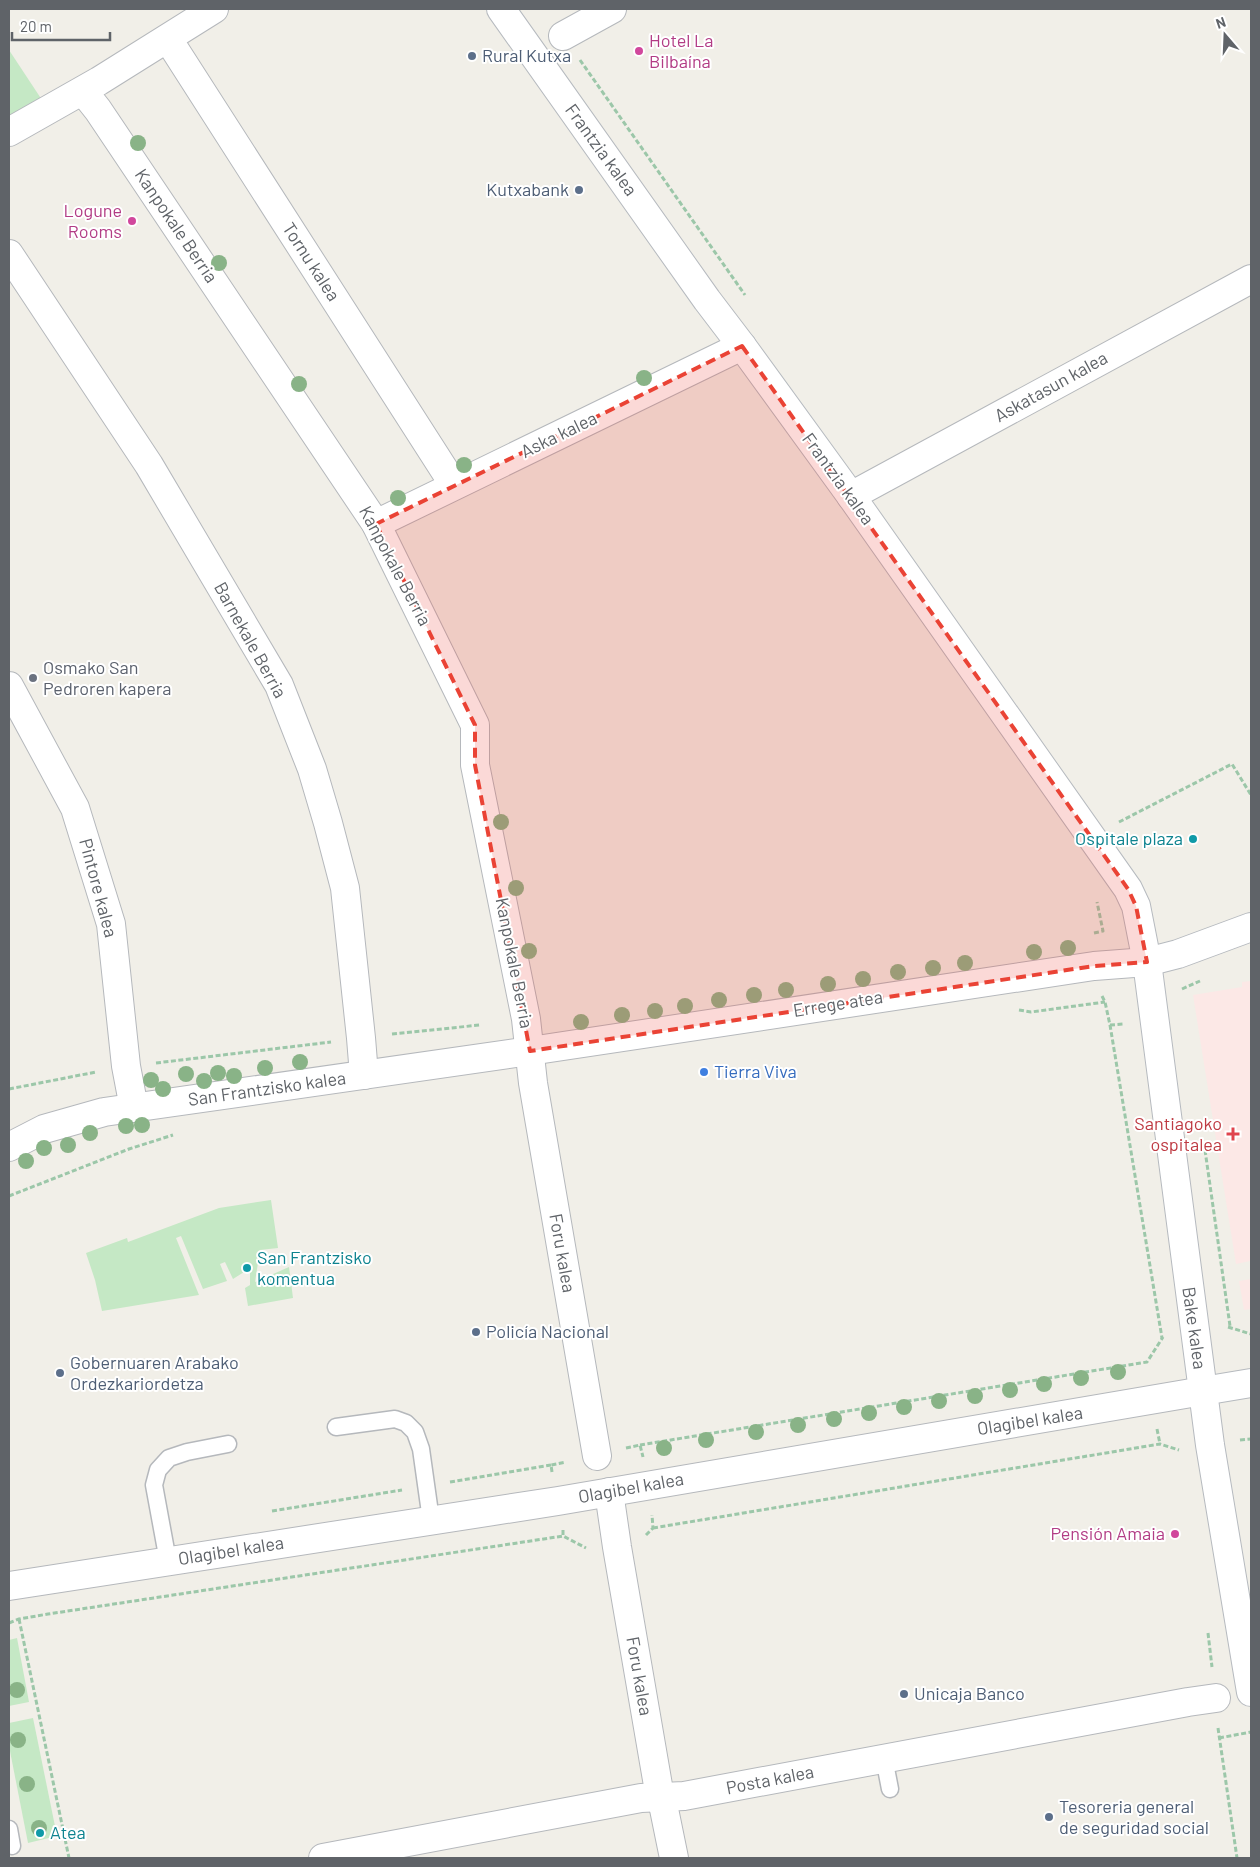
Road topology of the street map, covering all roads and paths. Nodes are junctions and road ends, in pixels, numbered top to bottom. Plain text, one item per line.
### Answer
1 (214, 9) edge
2 (500, 9) edge
3 (612, 9) edge
4 (564, 36) dead end
5 (168, 39) junction
6 (83, 91) junction
7 (9, 132) edge
8 (9, 254) edge
9 (1251, 278) edge
10 (742, 346) junction
11 (454, 485) junction
12 (851, 496) junction
13 (376, 524) junction
14 (9, 686) edge
15 (1251, 795) edge
16 (1116, 824) dead end
17 (1251, 927) edge
18 (1147, 962) junction
19 (1105, 1002) dead end
20 (1015, 1009) dead end
21 (526, 1019) junction
22 (1110, 1026) dead end
23 (362, 1038) junction
24 (530, 1051) junction
25 (126, 1066) junction
26 (364, 1075) junction
27 (9, 1090) edge
28 (134, 1108) junction
29 (173, 1135) dead end
30 (1204, 1141) dead end
31 (9, 1147) edge
32 (9, 1196) edge
33 (1230, 1326) junction
34 (1194, 1333) junction
35 (1251, 1334) edge
36 (1162, 1338) junction
37 (1251, 1382) edge
38 (1203, 1391) junction
39 (336, 1427) dead end
40 (1251, 1438) edge
41 (228, 1444) dead end
42 (640, 1445) dead end
43 (1210, 1445) junction
44 (597, 1456) dead end
45 (550, 1465) dead end
46 (426, 1486) junction
47 (609, 1492) junction
48 (270, 1512) dead end
49 (431, 1520) junction
50 (653, 1528) dead end
51 (564, 1536) dead end
52 (168, 1561) junction
53 (9, 1586) edge
54 (19, 1619) junction
55 (9, 1623) edge
56 (1206, 1624) dead end
57 (1251, 1692) edge
58 (1216, 1698) junction
59 (1251, 1732) edge
60 (1219, 1738) junction
61 (884, 1758) junction
62 (890, 1789) dead end
63 (660, 1797) junction
64 (9, 1829) edge
65 (12, 1846) dead end
66 (69, 1858) edge
67 (323, 1858) edge
68 (674, 1858) edge
69 (1237, 1858) edge

1 - 5 street
2 - 10 street, Frantzia kalea
3 - 4 street
5 - 6 street
5 - 11 street, Tornu kalea
6 - 7 street
6 - 13 street, Kanpokale Berria
8 - 23 street, Barnekale Berria
9 - 12 street, Askatasun kalea
10 - 11 street, Aska kalea
10 - 12 street, Frantzia kalea
11 - 13 street, Aska kalea
12 - 18 street, Frantzia kalea
13 - 21 street, Kanpokale Berria
14 - 25 street, Pintore kalea
15 - 16 path
17 - 18 street, Errege atea
18 - 24 street, Errege atea
18 - 34 street, Bake kalea
19 - 20 path
21 - 23 path
21 - 24 street, Kanpokale Berria
22 - 36 path
23 - 25 path
23 - 26 street, Barnekale Berria
24 - 26 street, San Frantzisko kalea
24 - 44 street, Foru kalea
25 - 27 path
25 - 28 street, Pintore kalea
26 - 28 street, San Frantzisko kalea
28 - 31 street, San Frantzisko kalea
29 - 32 path
30 - 33 path
33 - 34 path
33 - 35 path
34 - 36 path
34 - 38 street, Bake kalea
36 - 42 path
37 - 38 street, Olagibel kalea
38 - 43 street, Bake kalea
38 - 47 street, Olagibel kalea
39 - 46 lane
40 - 43 path
41 - 52 lane
43 - 50 path
43 - 57 street, Bake kalea
45 - 46 path
46 - 48 path
46 - 49 lane
47 - 49 street, Olagibel kalea
47 - 63 street, Foru kalea
49 - 52 street, Olagibel kalea
51 - 54 path
52 - 53 street, Olagibel kalea
54 - 55 path
54 - 66 path
56 - 58 path
58 - 60 path
58 - 61 street, Posta kalea
59 - 60 path
60 - 69 path
61 - 62 lane
61 - 63 street, Posta kalea
63 - 67 street, Posta kalea
63 - 68 street, Foru kalea
64 - 65 lane

